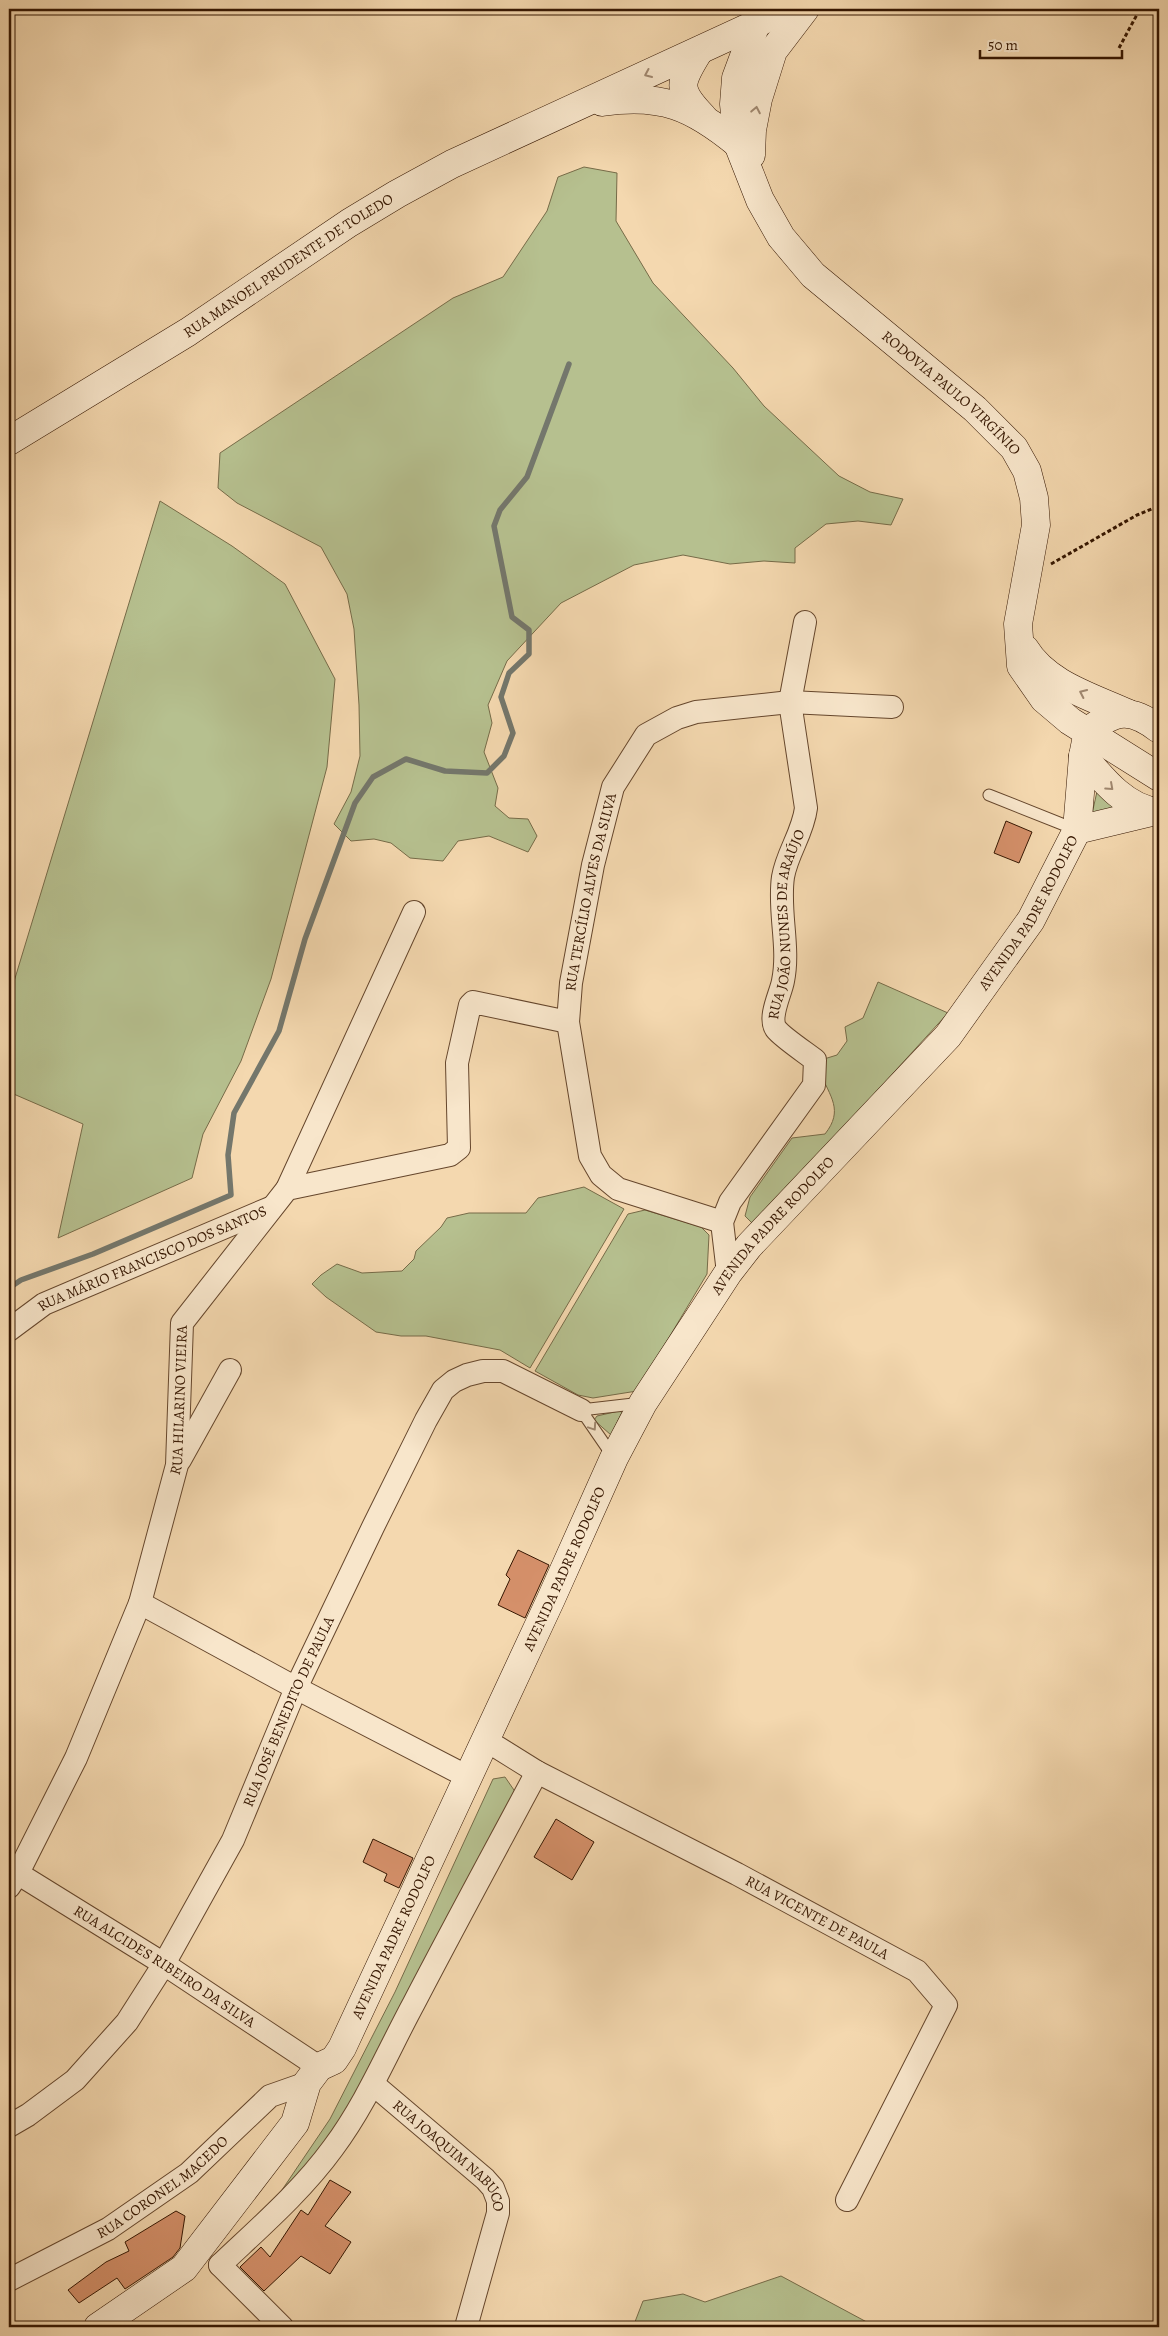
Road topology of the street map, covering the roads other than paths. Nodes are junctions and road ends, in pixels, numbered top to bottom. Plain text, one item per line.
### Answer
1 (783, 9) edge
2 (804, 9) edge
3 (756, 24) junction
4 (699, 51) junction
5 (576, 106) junction
6 (703, 117) junction
7 (738, 144) junction
8 (750, 176) junction
9 (9, 441) edge
10 (805, 622) dead end
11 (1020, 641) junction
12 (790, 702) junction
13 (892, 707) dead end
14 (1127, 713) junction
15 (1159, 729) edge
16 (1086, 744) junction
17 (1159, 777) edge
18 (989, 795) dead end
19 (1156, 812) edge
20 (1077, 830) junction
21 (414, 912) dead end
22 (568, 1022) junction
23 (287, 1189) junction
24 (273, 1206) junction
25 (722, 1222) junction
26 (728, 1273) junction
27 (9, 1330) edge
28 (230, 1370) dead end
29 (643, 1402) junction
30 (581, 1410) junction
31 (614, 1458) junction
32 (177, 1465) junction
33 (140, 1603) junction
34 (296, 1688) junction
35 (484, 1739) junction
36 (537, 1772) junction
37 (468, 1777) junction
38 (12, 1877) edge
39 (164, 1964) junction
40 (313, 2075) junction
41 (373, 2084) junction
42 (9, 2126) edge
43 (847, 2200) dead end
44 (220, 2265) junction
45 (184, 2268) junction
46 (9, 2280) edge
47 (98, 2327) edge
48 (282, 2327) edge
49 (466, 2327) edge

1 - 3 street
8 -> 2 street
3 - 4 street, RUA MANOEL PRUDENTE DE TOLEDO
3 - 7 street, RODOVIA PAULO VIRGÍNIO
4 -> 5 street, RUA MANOEL PRUDENTE DE TOLEDO
4 - 6 street
5 - 6 street, RUA MANOEL PRUDENTE DE TOLEDO
5 - 9 street, RUA MANOEL PRUDENTE DE TOLEDO
6 - 7 street, RUA MANOEL PRUDENTE DE TOLEDO
7 - 8 street, RODOVIA PAULO VIRGÍNIO
8 - 11 street, RODOVIA PAULO VIRGÍNIO
10 - 12 street, RUA JOÃO NUNES DE ARAÚJO
14 -> 11 street
11 - 16 street, RODOVIA PAULO VIRGÍNIO
12 - 13 street, RUA TERCÍLIO ALVES DA SILVA
12 - 22 street, RUA TERCÍLIO ALVES DA SILVA
12 - 25 street, RUA JOÃO NUNES DE ARAÚJO
14 - 15 street
14 - 16 street
16 - 17 street, RODOVIA PAULO VIRGÍNIO
16 -> 19 street
16 - 20 street, AVENIDA PADRE RODOLFO
18 - 20 lane
19 - 20 street, AVENIDA PADRE RODOLFO
20 - 26 street, AVENIDA PADRE RODOLFO
21 - 23 street
22 - 23 street
22 - 25 street, RUA TERCÍLIO ALVES DA SILVA
23 - 24 street, RUA HILARINO VIEIRA
24 - 27 street, RUA MÁRIO FRANCISCO DOS SANTOS
24 - 32 street, RUA HILARINO VIEIRA
25 - 26 street
26 - 29 street, AVENIDA PADRE RODOLFO
28 - 32 street
29 - 30 lane
29 - 31 street, AVENIDA PADRE RODOLFO
30 -> 31 lane
30 - 34 street, RUA JOSÉ BENEDITO DE PAULA
31 - 35 street, AVENIDA PADRE RODOLFO
32 - 33 street, RUA HILARINO VIEIRA
33 - 34 street
33 - 38 street, RUA HILARINO VIEIRA
34 - 37 street
34 - 39 street, RUA JOSÉ BENEDITO DE PAULA
35 - 36 street, RUA VICENTE DE PAULA
35 - 37 street, AVENIDA PADRE RODOLFO
36 - 41 street
36 - 43 street, RUA VICENTE DE PAULA
37 - 40 street, AVENIDA PADRE RODOLFO
38 - 39 street, RUA ALCIDES RIBEIRO DA SILVA
39 - 40 street, RUA ALCIDES RIBEIRO DA SILVA
39 - 42 street, RUA JOSÉ BENEDITO DE PAULA
40 - 45 street
40 - 46 street, RUA CORONEL MACEDO
41 - 44 street
41 - 49 street, RUA JOAQUIM NABUCO
44 - 45 street
44 - 48 street
45 - 47 street

